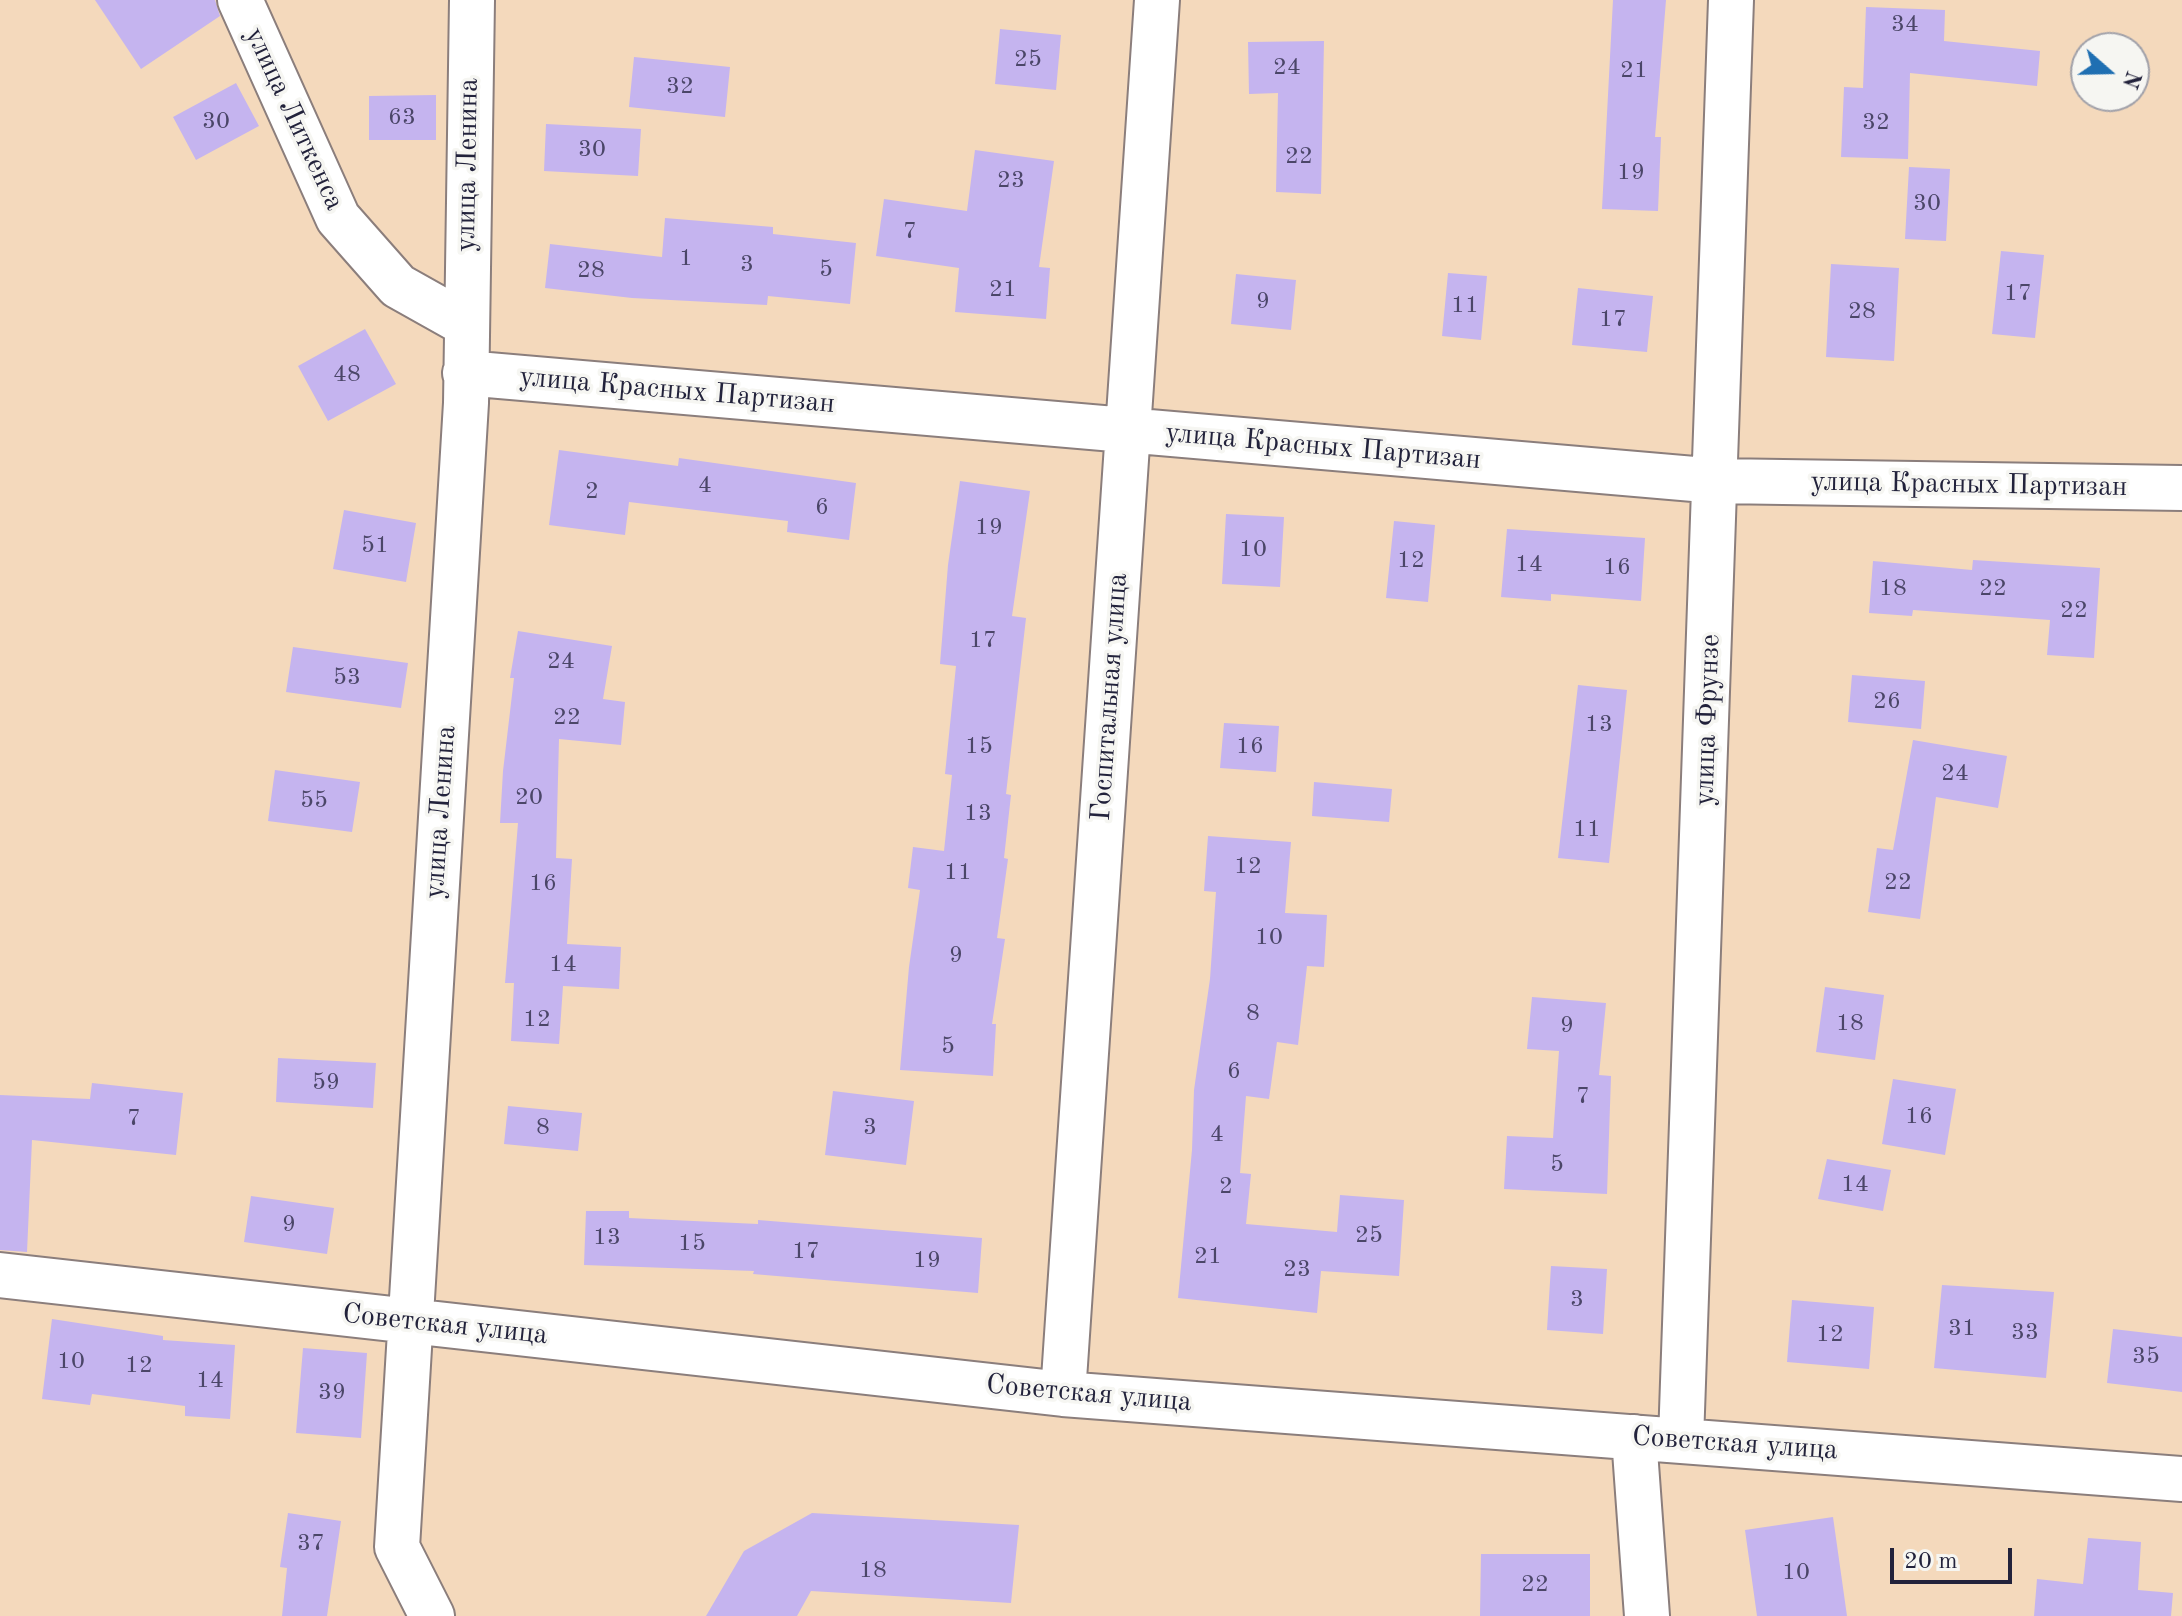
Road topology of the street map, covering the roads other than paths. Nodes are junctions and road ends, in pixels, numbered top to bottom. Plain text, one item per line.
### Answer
1 (240, 0) edge
2 (472, 0) edge
3 (1157, 0) edge
4 (1731, 0) edge
5 (464, 323) junction
6 (465, 373) junction
7 (1128, 430) junction
8 (1717, 481) junction
9 (2182, 488) edge
10 (0, 1275) edge
11 (409, 1320) junction
12 (1063, 1394) junction
13 (1634, 1437) junction
14 (1681, 1440) junction
15 (2182, 1479) edge
16 (432, 1616) edge
17 (1647, 1616) edge

1 - 5 street, улица Литкенса
2 - 5 street, улица Ленина
3 - 7 street, Госпитальная улица
4 - 8 street, улица Фрунзе
5 - 6 street, улица Ленина
6 - 7 street, улица Красных Партизан
6 - 11 street, улица Ленина
7 - 8 street, улица Красных Партизан
7 - 12 street, Госпитальная улица
8 - 9 street, улица Красных Партизан
8 - 14 street, улица Фрунзе
10 - 11 street, Советская улица
11 - 12 street, Советская улица
11 - 16 street, улица Ленина
12 - 13 street, Советская улица
13 - 14 street, Советская улица
13 - 17 street
14 - 15 street, Советская улица

